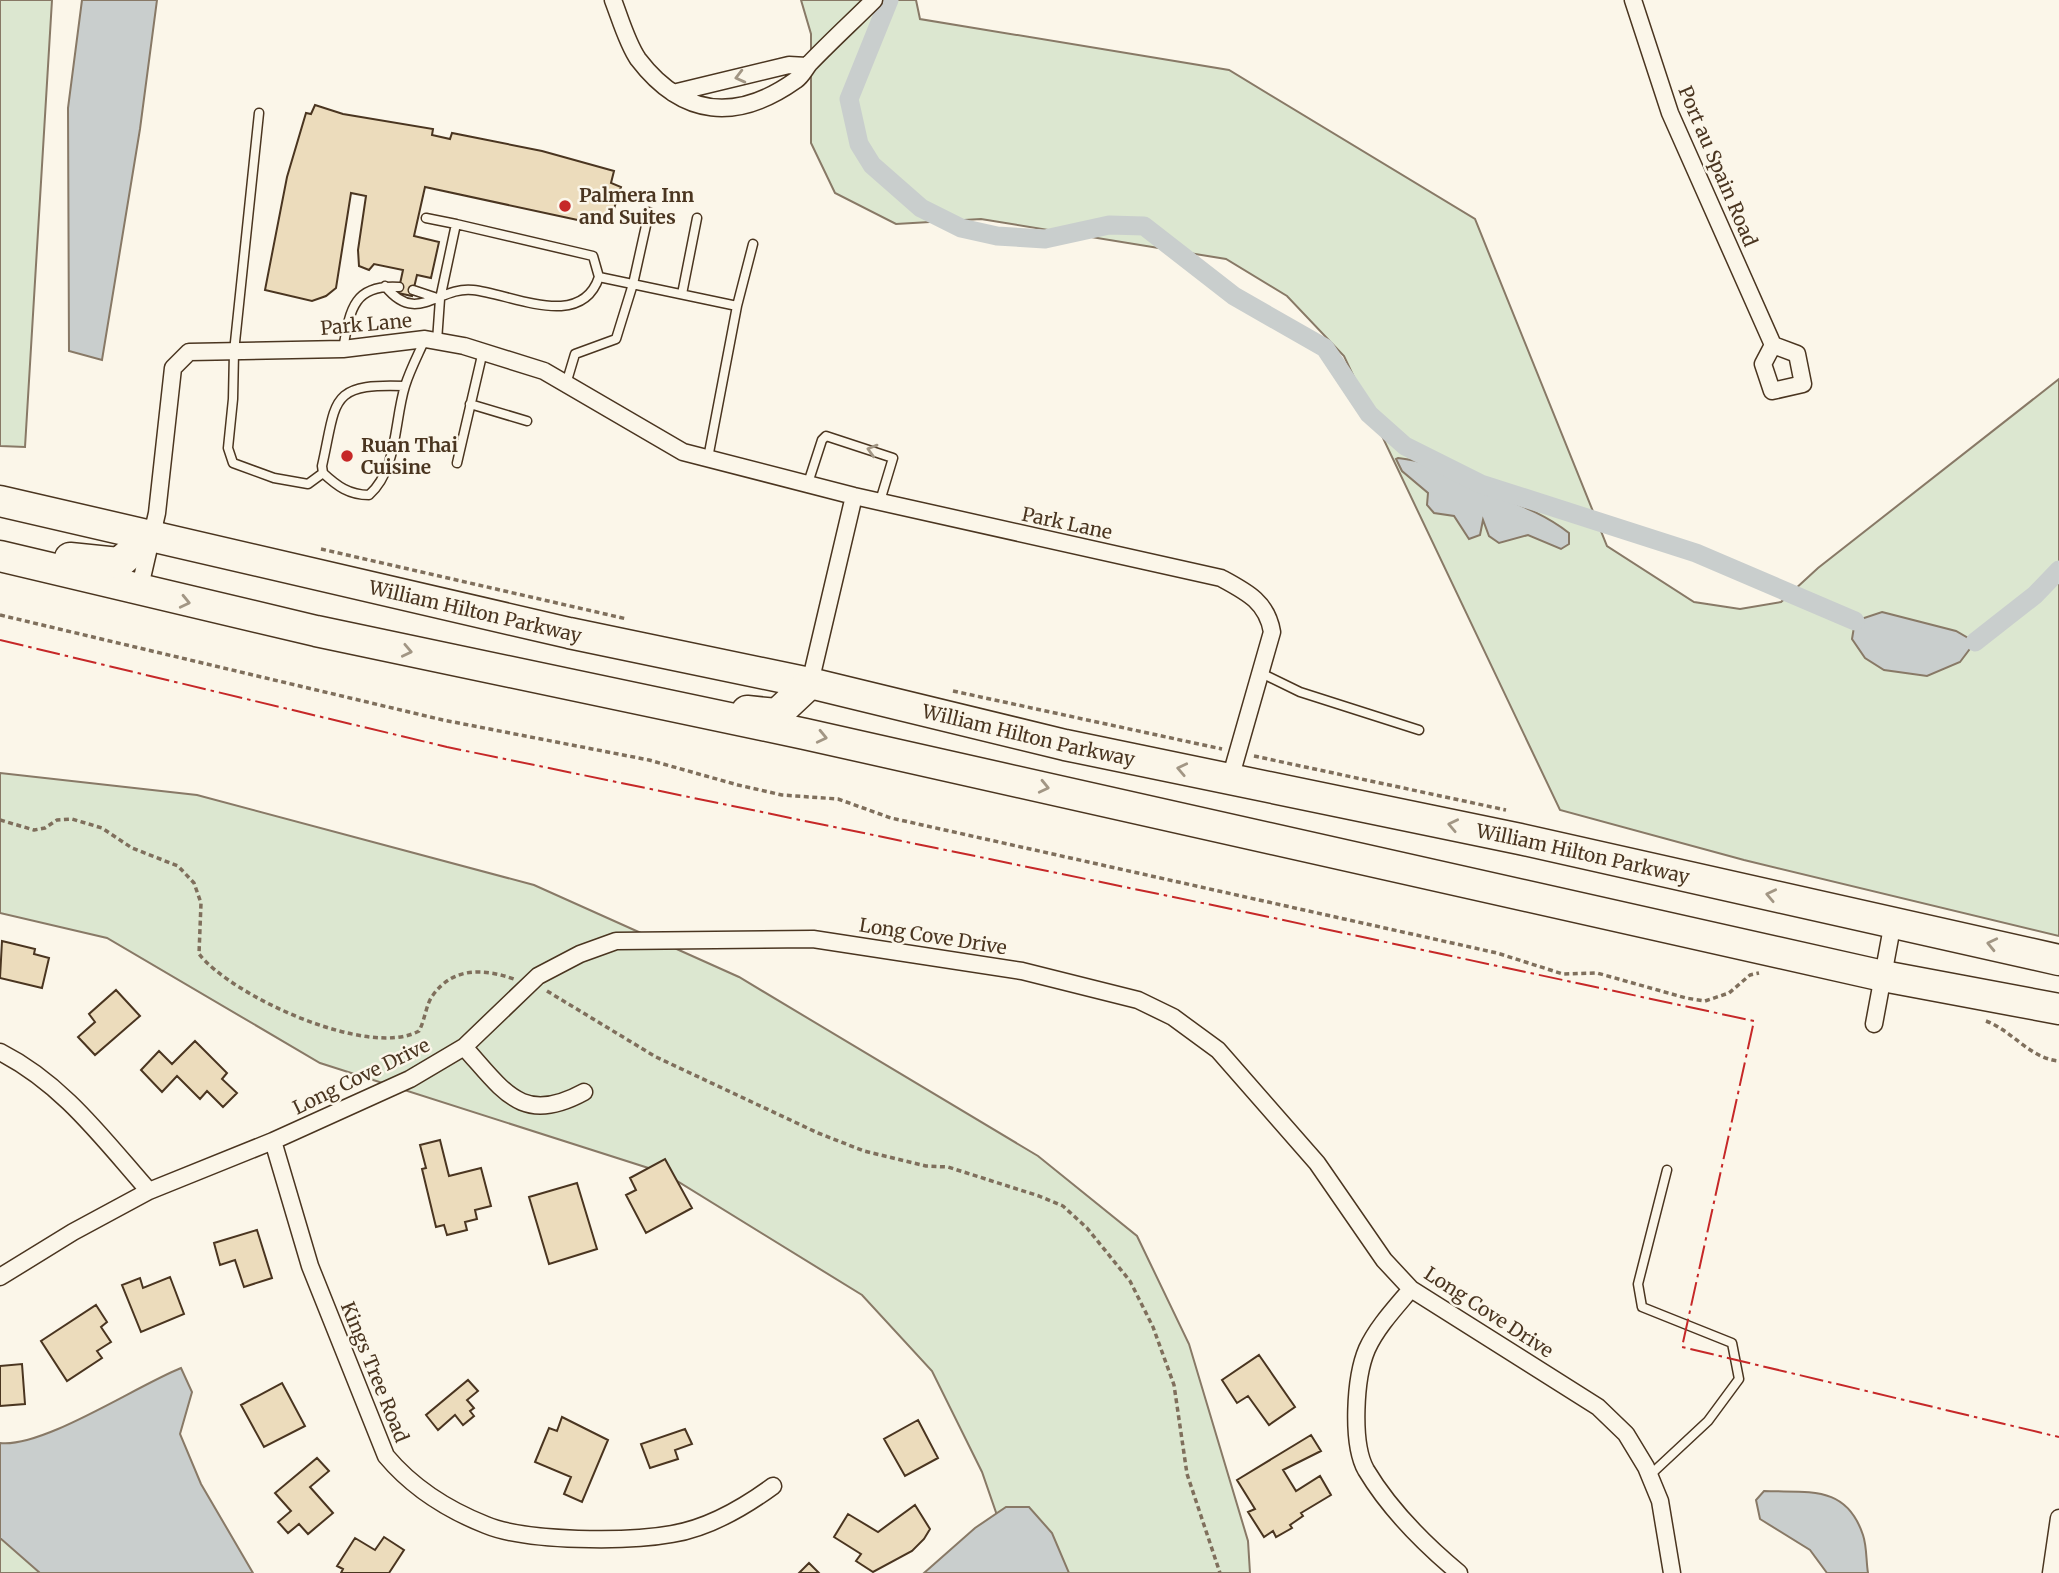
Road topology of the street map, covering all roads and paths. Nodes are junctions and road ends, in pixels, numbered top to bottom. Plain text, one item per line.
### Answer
1 (612, 0) edge
2 (874, 0) edge
3 (1633, 0) edge
4 (807, 66) junction
5 (673, 93) junction
6 (259, 113) dead end
7 (649, 212) dead end
8 (426, 218) dead end
9 (697, 218) dead end
10 (456, 224) junction
11 (753, 244) dead end
12 (599, 277) junction
13 (633, 284) junction
14 (385, 286) junction
15 (399, 287) dead end
16 (413, 290) dead end
17 (682, 294) junction
18 (440, 299) junction
19 (737, 306) junction
20 (431, 341) junction
21 (1773, 345) dead end
22 (343, 349) junction
23 (483, 351) junction
24 (234, 352) junction
25 (566, 384) junction
26 (405, 386) junction
27 (470, 404) junction
28 (527, 421) dead end
29 (708, 458) junction
30 (457, 463) dead end
31 (323, 473) junction
32 (808, 483) junction
33 (854, 496) junction
34 (0, 501) edge
35 (880, 502) junction
36 (152, 534) junction
37 (0, 550) edge
38 (0, 556) edge
39 (139, 592) junction
40 (0, 615) edge
41 (1261, 673) junction
42 (810, 683) junction
43 (642, 699) junction
44 (1419, 730) dead end
45 (1230, 779) junction
46 (0, 820) edge
47 (1894, 922) junction
48 (2059, 960) edge
49 (1768, 973) dead end
50 (1883, 976) junction
51 (531, 984) junction
52 (2059, 1009) edge
53 (1979, 1018) dead end
54 (1874, 1024) dead end
55 (464, 1047) junction
56 (0, 1052) edge
57 (2059, 1061) edge
58 (584, 1092) dead end
59 (273, 1141) junction
60 (1667, 1170) dead end
61 (149, 1191) junction
62 (0, 1277) edge
63 (1411, 1289) junction
64 (1649, 1476) junction
65 (773, 1486) dead end
66 (2059, 1518) edge
67 (1220, 1573) edge
68 (1459, 1573) edge
69 (1672, 1573) edge
70 (2050, 1573) edge

1 - 5 street
2 - 4 street
3 - 21 street, Port au Spain Road
4 -> 5 street
4 - 5 street
6 - 24 lane
7 - 13 lane
8 - 10 lane
9 - 17 lane
10 - 12 lane
10 - 18 lane
11 - 19 lane
12 - 13 lane
12 - 18 lane
13 - 17 lane
13 - 25 lane
14 - 15 lane
14 - 18 lane
14 - 22 lane
16 - 18 lane
17 - 19 lane
18 - 20 lane
19 - 29 lane
20 - 22 street, Park Lane
20 - 23 street, Park Lane
20 - 26 lane
22 - 24 street, Park Lane
23 - 25 street, Park Lane
23 - 27 lane
24 - 31 lane
24 - 36 street, Park Lane
25 - 29 street, Park Lane
26 - 31 lane
26 - 31 lane
27 - 28 lane
27 - 30 lane
29 - 32 street, Park Lane
32 - 33 street, Park Lane
35 -> 32 lane
33 - 35 street, Park Lane
33 - 42 street
34 - 36 highway, William Hilton Parkway
35 - 41 street, Park Lane
36 - 37 highway
36 - 39 street, Park Lane
36 - 42 highway, William Hilton Parkway
38 - 39 highway
39 -> 43 highway
40 - 49 path
41 - 44 lane
41 - 45 street, Park Lane
42 - 43 highway
45 -> 42 highway, William Hilton Parkway
43 -> 50 highway
47 -> 45 highway, William Hilton Parkway
46 - 51 path
48 -> 47 highway, William Hilton Parkway
47 - 50 street
50 - 52 highway
50 - 54 street
51 - 55 street, Long Cove Drive
51 - 63 street, Long Cove Drive
51 - 67 path
53 - 57 path
55 - 58 street
55 - 59 street, Long Cove Drive
56 - 61 street
59 - 61 street, Long Cove Drive
59 - 65 street, Kings Tree Road
60 - 64 lane
61 - 62 street, Long Cove Drive
63 - 64 street, Long Cove Drive
63 - 68 street
64 - 69 street, Long Cove Drive
66 - 70 street

